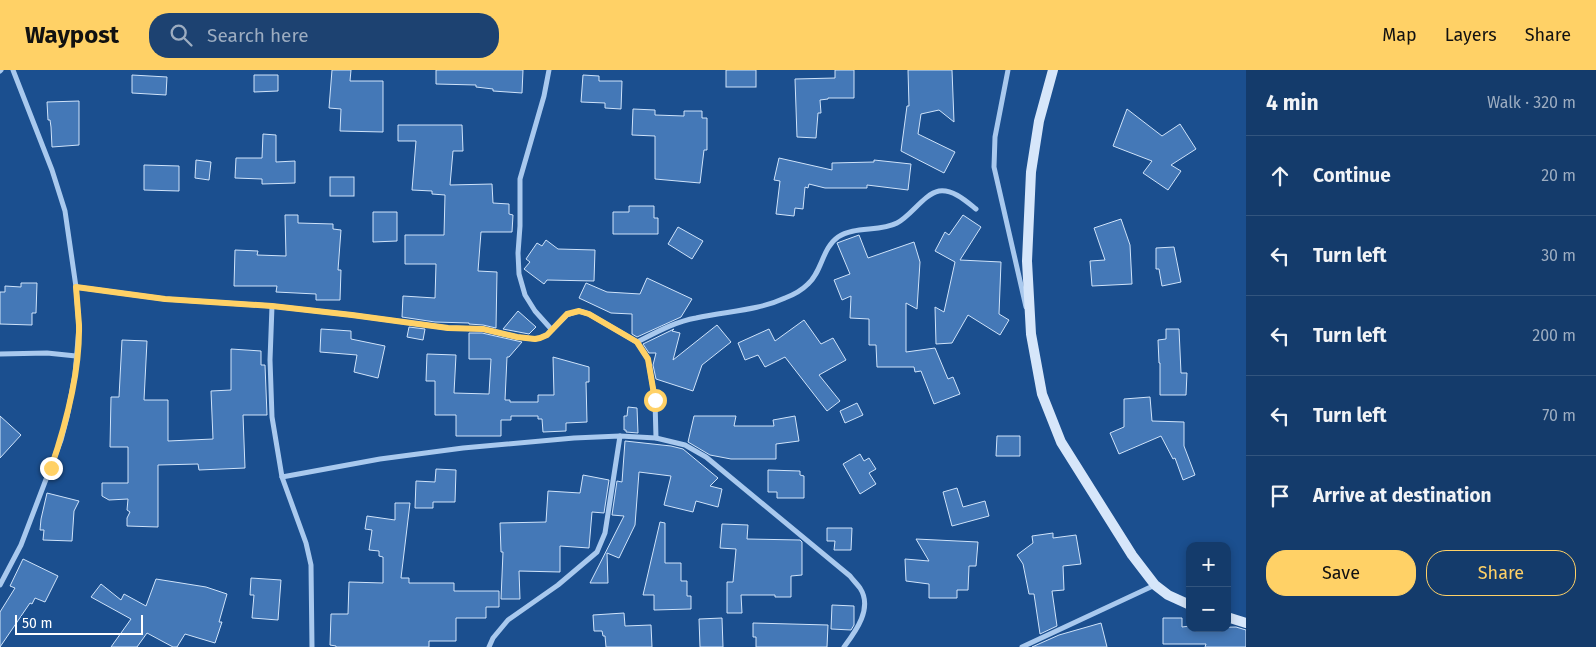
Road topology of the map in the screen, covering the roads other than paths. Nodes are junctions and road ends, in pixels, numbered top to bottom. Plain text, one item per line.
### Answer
1 (13, 70) edge
2 (549, 70) edge
3 (1008, 70) edge
4 (1053, 70) edge
5 (976, 209) dead end
6 (76, 287) junction
7 (272, 306) junction
8 (552, 330) junction
9 (1032, 334) junction
10 (637, 342) junction
11 (0, 354) edge
12 (76, 356) junction
13 (620, 436) junction
14 (656, 438) junction
15 (282, 477) junction
16 (0, 585) edge
17 (1155, 585) junction
18 (1186, 603) edge
19 (1231, 618) edge
20 (1246, 623) edge
21 (312, 647) edge
22 (489, 647) edge
23 (844, 647) edge
24 (1022, 647) edge

1 - 6 street
2 - 8 street
3 - 9 street
4 - 9 street
5 - 10 street
6 - 7 street
6 - 12 street
7 - 8 street
7 - 15 street
8 - 10 street
9 - 17 street
10 - 14 street
11 - 12 street
12 - 16 street
13 - 14 street
13 - 15 street
13 - 22 street
14 - 23 street
15 - 21 street
17 - 18 street
17 - 24 street
19 - 20 street

